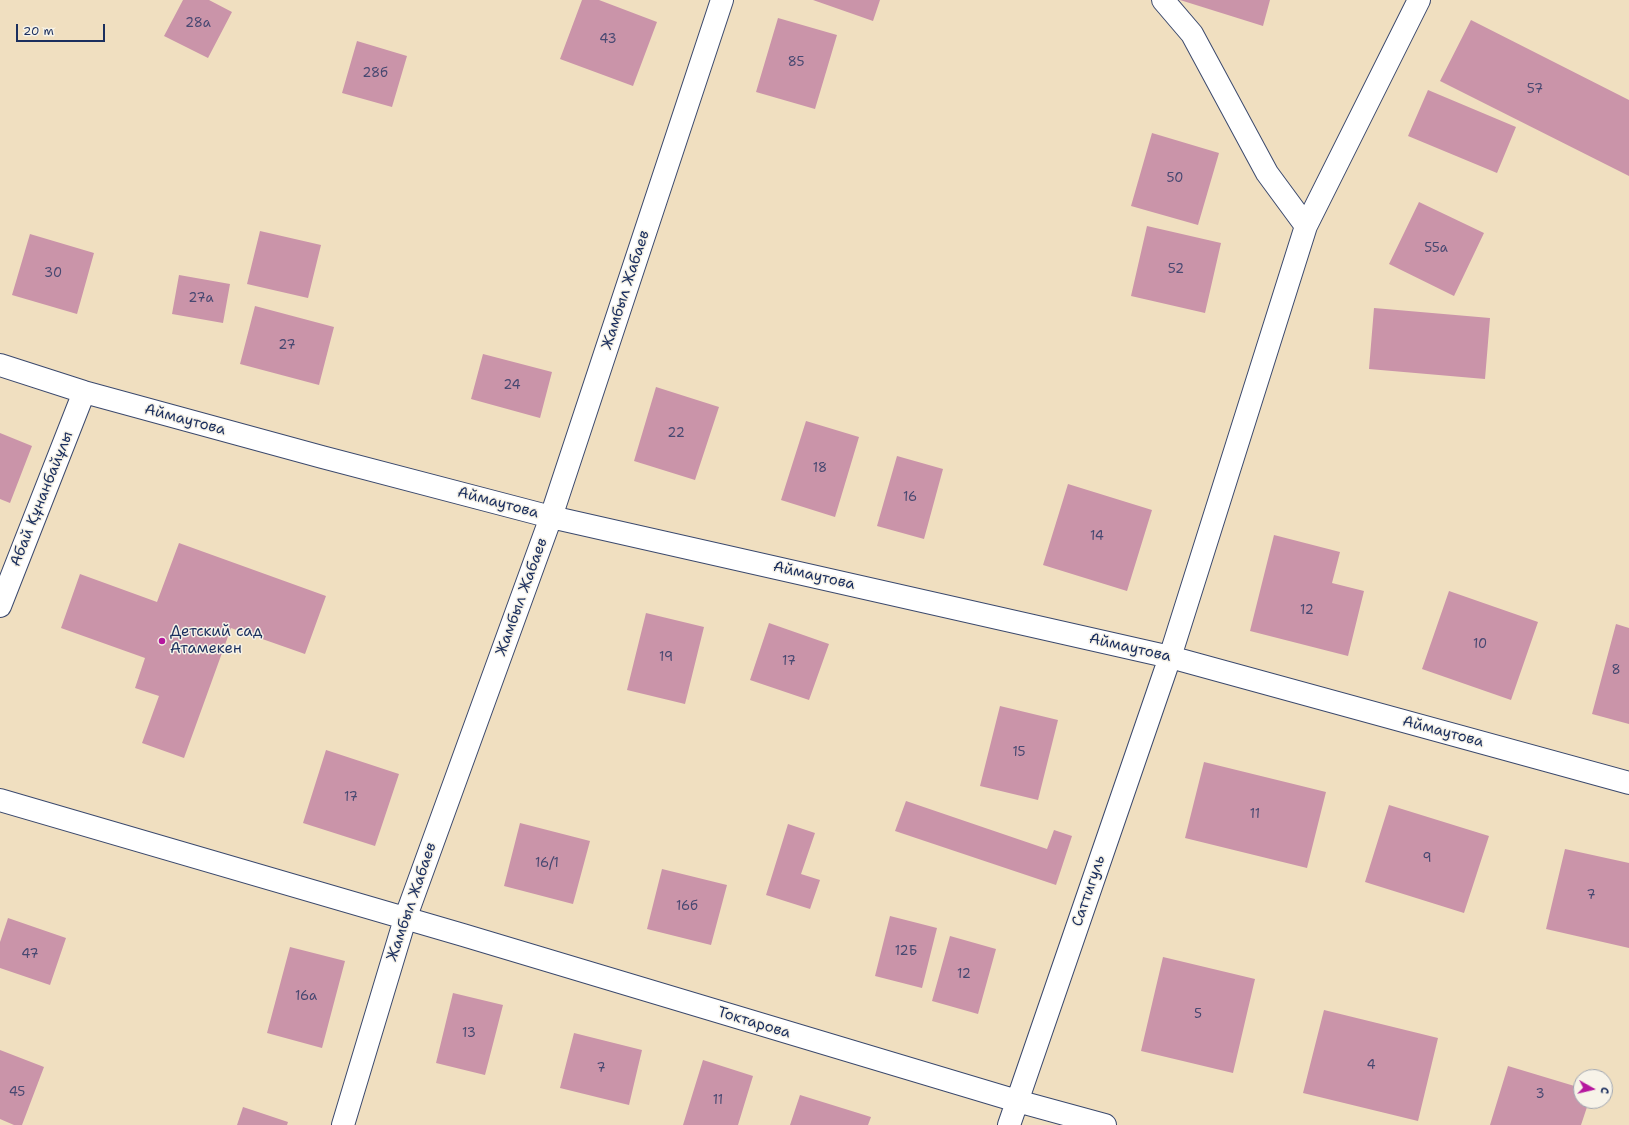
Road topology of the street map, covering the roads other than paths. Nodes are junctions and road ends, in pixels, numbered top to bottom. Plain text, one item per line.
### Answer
1 (722, 0) edge
2 (1163, 0) edge
3 (1419, 0) edge
4 (1306, 226) junction
5 (0, 365) edge
6 (84, 392) junction
7 (551, 517) junction
8 (0, 606) edge
9 (1170, 657) junction
10 (1629, 783) edge
11 (0, 800) edge
12 (405, 919) junction
13 (1017, 1101) junction
14 (343, 1125) edge
15 (1009, 1125) edge
16 (1104, 1125) edge

1 - 7 street, Жамбыл Жабаев
2 - 4 street
3 - 4 street, Саттигуль
4 - 9 street, Саттигуль
5 - 6 street, Аймаутова
6 - 7 street, Аймаутова
6 - 8 street, Абай Құнанбайұлы
7 - 9 street, Аймаутова
7 - 12 street, Жамбыл Жабаев
9 - 10 street, Аймаутова
9 - 13 street, Саттигуль
11 - 12 street, Токтарова
12 - 13 street, Токтарова
12 - 14 street, Жамбыл Жабаев
13 - 15 street, Саттигуль
13 - 16 street, Токтарова

